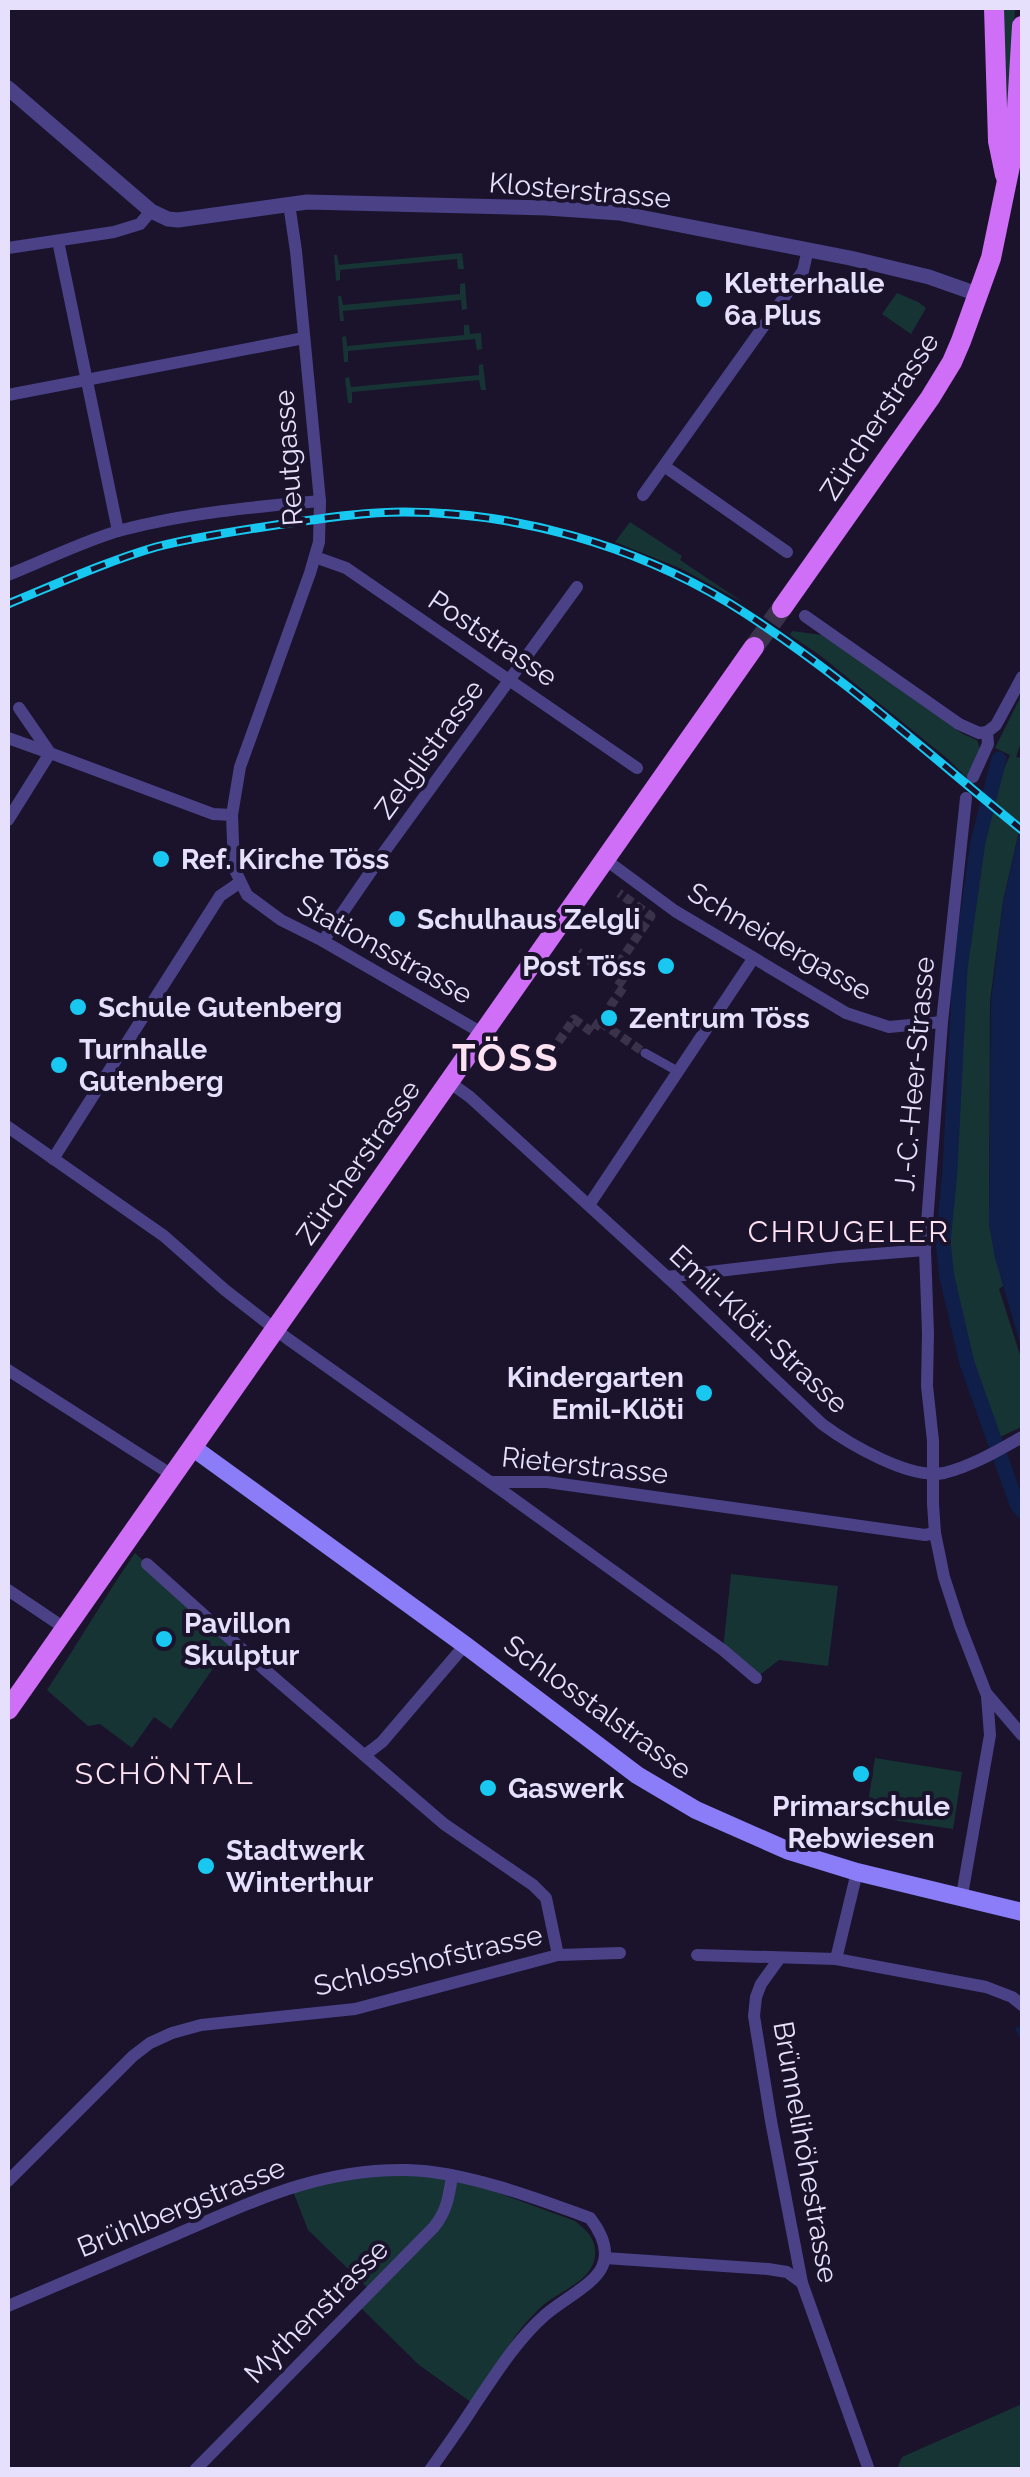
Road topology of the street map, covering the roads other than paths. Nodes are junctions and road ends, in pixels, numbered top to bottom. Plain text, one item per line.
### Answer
1 (994, 8) edge
2 (1022, 26) edge
3 (8, 88) edge
4 (1014, 184) edge
5 (289, 204) junction
6 (151, 210) junction
7 (58, 241) junction
8 (8, 248) edge
9 (808, 249) junction
10 (980, 295) junction
11 (304, 338) junction
12 (87, 380) junction
13 (8, 394) edge
14 (664, 466) junction
15 (643, 496) dead end
16 (320, 501) junction
17 (118, 531) junction
18 (787, 552) dead end
19 (315, 557) junction
20 (8, 576) edge
21 (577, 586) dead end
22 (782, 608) tunnel mouth
23 (805, 616) dead end
24 (754, 647) tunnel mouth
25 (1022, 677) edge
26 (510, 680) junction
27 (19, 708) dead end
28 (987, 732) junction
29 (8, 738) edge
30 (50, 753) junction
31 (637, 768) dead end
32 (974, 777) dead end
33 (966, 798) dead end
34 (232, 815) junction
35 (9, 816) edge
36 (614, 866) junction
37 (239, 882) junction
38 (323, 941) junction
39 (754, 959) junction
40 (942, 1022) junction
41 (482, 1033) junction
42 (644, 1053) tunnel mouth
43 (679, 1072) junction
44 (448, 1082) junction
45 (8, 1126) edge
46 (53, 1159) junction
47 (589, 1205) junction
48 (925, 1250) junction
49 (667, 1277) junction
50 (274, 1328) junction
51 (8, 1370) edge
52 (1022, 1437) edge
53 (192, 1447) junction
54 (932, 1474) junction
55 (172, 1475) junction
56 (490, 1482) junction
57 (935, 1534) junction
58 (147, 1564) dead end
59 (8, 1590) edge
60 (66, 1629) junction
61 (466, 1645) junction
62 (756, 1678) dead end
63 (986, 1693) junction
64 (8, 1710) edge
65 (1022, 1736) edge
66 (364, 1755) junction
67 (857, 1872) junction
68 (962, 1895) junction
69 (1022, 1912) edge
70 (620, 1952) dead end
71 (558, 1955) junction
72 (698, 1956) dead end
73 (779, 1959) junction
74 (836, 1960) junction
75 (1022, 2005) edge
76 (452, 2176) junction
77 (8, 2180) edge
78 (605, 2258) junction
79 (802, 2284) junction
80 (8, 2306) edge
81 (195, 2470) edge
82 (430, 2470) edge
83 (869, 2470) edge

1 - 4 main road, Zürcherstrasse
2 - 4 main road, Zürcherstrasse
3 - 6 street
4 - 10 main road, Zürcherstrasse
5 - 6 street, Klosterstrasse
5 - 9 street, Klosterstrasse
5 - 11 street, Reutgasse
6 - 7 street
7 - 8 street
7 - 12 street
9 - 10 street, Klosterstrasse
9 - 14 street
10 - 22 main road, Zürcherstrasse
11 - 12 street
11 - 16 street, Reutgasse
12 - 13 street
12 - 17 street
14 - 15 street
14 - 18 street
16 - 17 street
16 - 19 street, Reutgasse
17 - 20 street
19 - 26 street, Poststrasse
19 - 34 street, Reutgasse
21 - 26 street, Zelglistrasse
23 - 28 street
24 - 36 main road, Zürcherstrasse
25 - 28 street
26 - 31 street, Poststrasse
26 - 38 street, Zelglistrasse
27 - 30 street
28 - 32 street
29 - 30 street
30 - 34 street
30 - 35 street
33 - 40 street, J.-C.-Heer-Strasse
34 - 37 street
36 - 39 street, Schneidergasse
36 - 41 main road, Zürcherstrasse
37 - 38 street, Stationsstrasse
37 - 46 street
38 - 41 street, Stationsstrasse
39 - 40 street, Schneidergasse
39 - 43 street
40 - 48 street, J.-C.-Heer-Strasse
41 - 44 main road, Zürcherstrasse
42 - 43 street
43 - 47 street
44 - 47 street, Emil-Klöti-Strasse
44 - 50 main road, Zürcherstrasse
45 - 46 street, Rieterstrasse
46 - 50 street, Rieterstrasse
47 - 49 street, Emil-Klöti-Strasse
48 - 49 street
48 - 54 street, J.-C.-Heer-Strasse
49 - 54 street, Emil-Klöti-Strasse
50 - 53 main road, Zürcherstrasse
50 - 56 street, Rieterstrasse
51 - 55 street
52 - 54 street
53 - 55 main road, Zürcherstrasse
53 - 61 main road, Schlosstalstrasse
54 - 57 street
55 - 60 main road, Zürcherstrasse
56 - 57 street, Rieterstrasse
56 - 62 street
57 - 63 street
58 - 66 street
59 - 60 street
60 - 64 main road, Zürcherstrasse
61 - 66 street
61 - 67 main road, Schlosstalstrasse
63 - 65 street
63 - 68 street
66 - 71 street
67 - 68 main road, Schlosstalstrasse
67 - 74 street
68 - 69 main road, Schlosstalstrasse
70 - 71 street, Schlosshofstrasse
71 - 77 street, Schlosshofstrasse
72 - 73 street
73 - 74 street
73 - 79 street, Brünnelihöhestrasse
74 - 75 street
76 - 78 street, Brühlbergstrasse
76 - 80 street, Brühlbergstrasse
76 - 81 street, Mythenstrasse
78 - 79 street
78 - 82 street
79 - 83 street, Brünnelihöhestrasse

